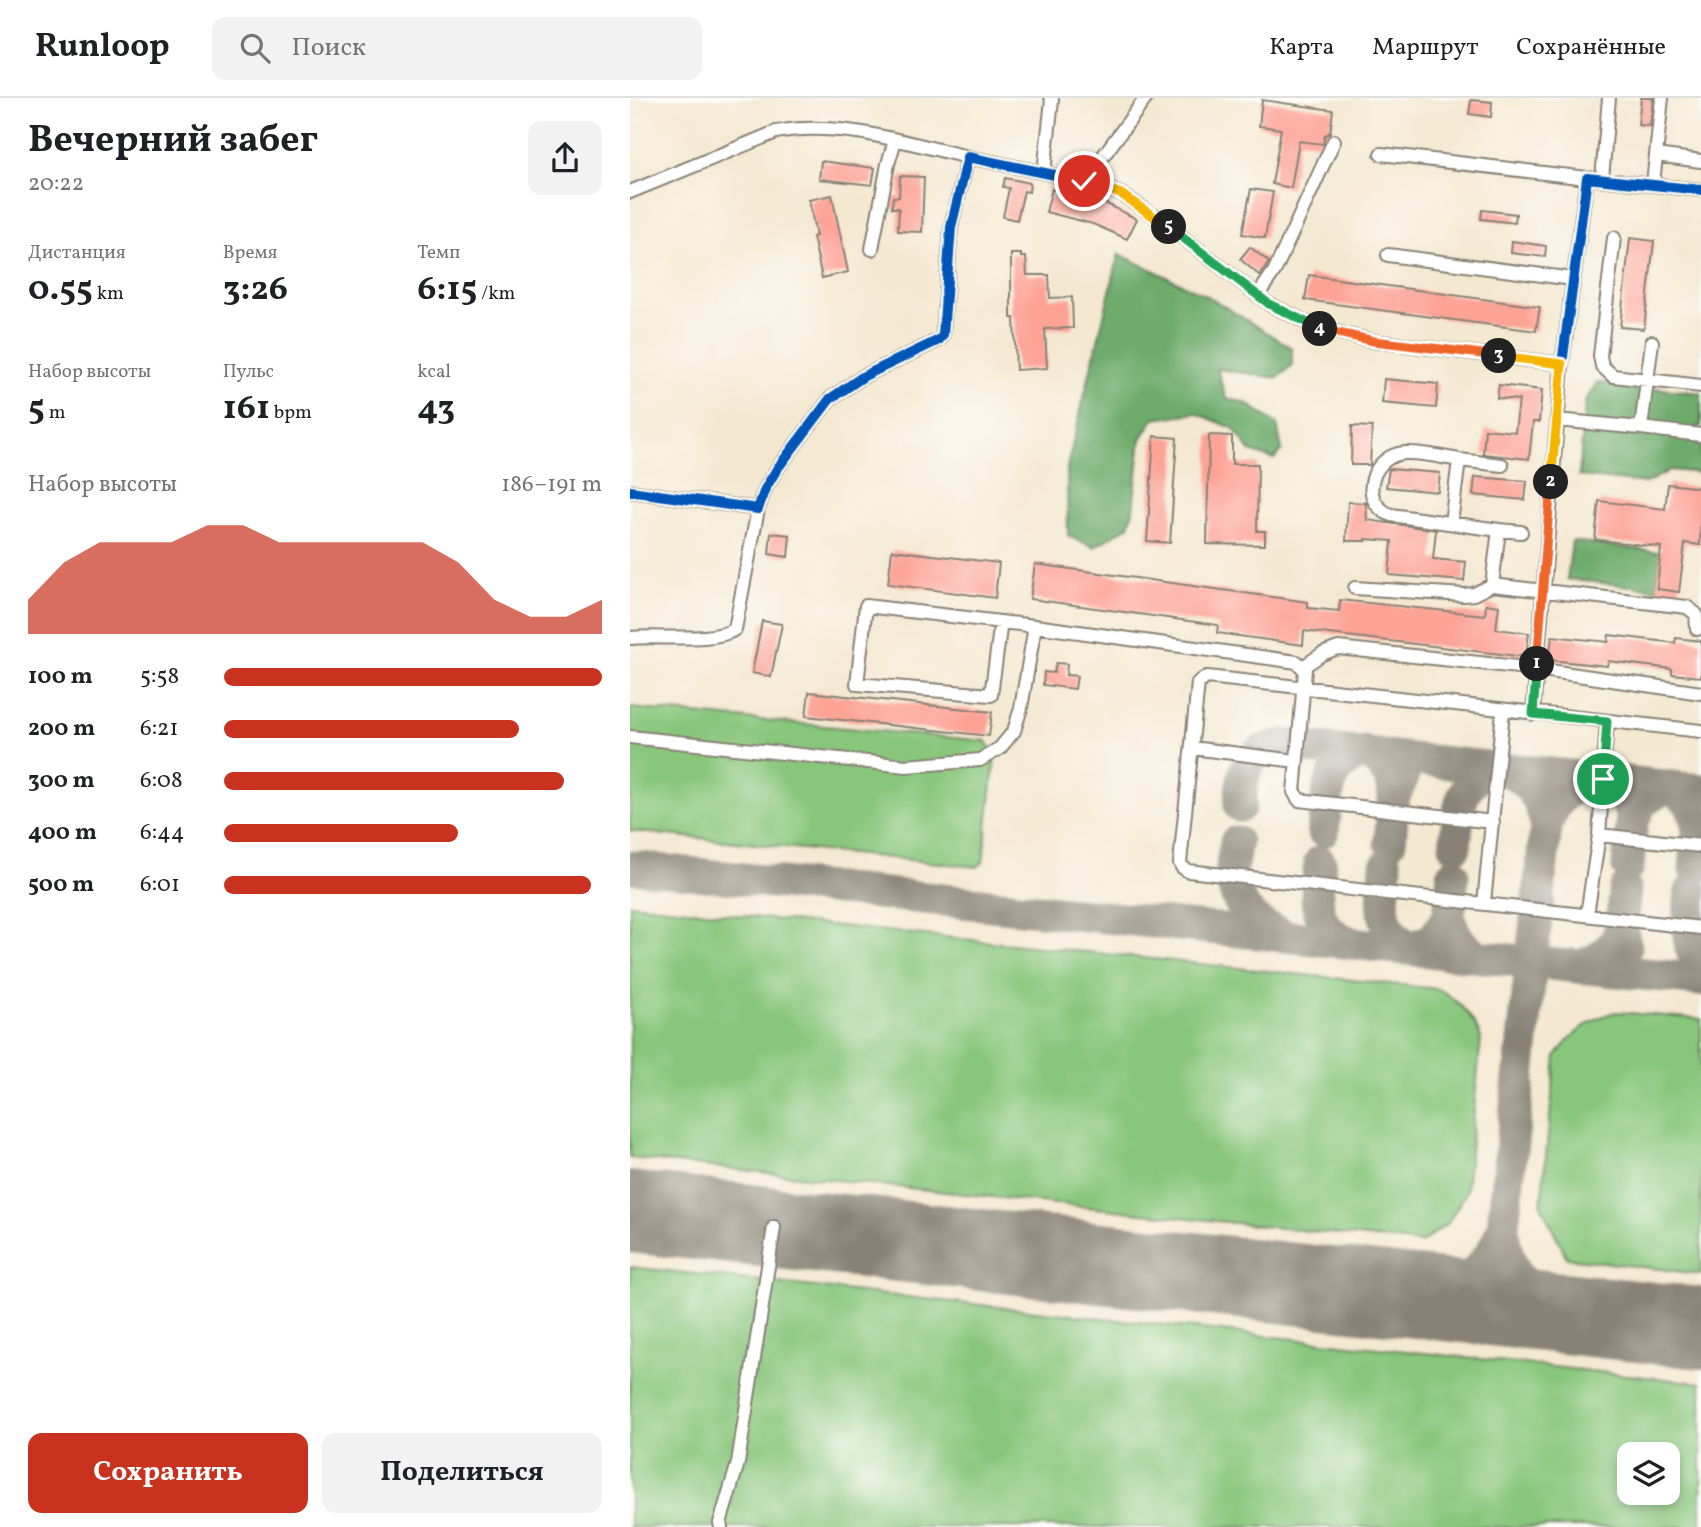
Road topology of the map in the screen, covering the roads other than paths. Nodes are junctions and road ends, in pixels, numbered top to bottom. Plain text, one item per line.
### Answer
1 (1146, 98) edge
2 (1608, 98) edge
3 (1662, 98) edge
4 (1052, 99) edge
5 (895, 140) junction
6 (1334, 141) dead end
7 (1381, 154) dead end
8 (1656, 155) junction
9 (968, 157) junction
10 (1701, 161) edge
11 (1044, 172) junction
12 (1587, 178) junction
13 (1602, 179) junction
14 (1092, 183) junction
15 (1653, 184) junction
16 (1701, 190) edge
17 (630, 192) edge
18 (1614, 238) dead end
19 (872, 249) dead end
20 (1388, 255) dead end
21 (1573, 279) junction
22 (1258, 295) junction
23 (1652, 342) dead end
24 (1562, 364) junction
25 (1648, 381) junction
26 (1701, 386) edge
27 (1557, 419) junction
28 (1641, 428) junction
29 (1701, 435) edge
30 (1459, 460) junction
31 (1502, 466) dead end
32 (630, 491) edge
33 (758, 509) junction
34 (1451, 523) junction
35 (1499, 530) junction
36 (1521, 532) dead end
37 (1492, 585) junction
38 (1355, 588) dead end
39 (1542, 591) junction
40 (1001, 622) junction
41 (1035, 626) junction
42 (1697, 628) dead end
43 (630, 638) edge
44 (1303, 667) junction
45 (1536, 669) junction
46 (1304, 687) junction
47 (1701, 693) edge
48 (1503, 711) junction
49 (1533, 714) junction
50 (1607, 721) junction
51 (1701, 731) edge
52 (630, 737) edge
53 (1192, 748) junction
54 (1296, 761) junction
55 (1493, 822) junction
56 (1599, 835) junction
57 (1701, 846) edge
58 (1484, 903) junction
59 (1587, 915) junction
60 (1701, 928) edge
61 (774, 1227) dead end
62 (721, 1527) edge

1 - 14 street
2 - 13 street
3 - 8 street
4 - 11 street
5 - 9 street
5 - 17 street
5 - 19 street
6 - 22 street
7 - 12 street
8 - 10 street
8 - 15 street
9 - 11 street
9 - 33 street
11 - 14 street
12 - 13 street
12 - 21 street
13 - 15 street
14 - 22 street
15 - 16 street
18 - 25 street
20 - 21 street
21 - 24 street
22 - 24 street
23 - 25 street
24 - 27 street
25 - 26 street
25 - 28 street
27 - 28 street
27 - 39 street
28 - 29 street
30 - 31 street
30 - 34 street
30 - 34 street
32 - 33 street
33 - 43 street
34 - 35 street
35 - 36 street
35 - 37 street
37 - 38 street
37 - 39 street
39 - 42 street
39 - 45 street
40 - 40 street
40 - 41 street
41 - 44 street
41 - 52 street
44 - 45 street
44 - 46 street
45 - 47 street
45 - 49 street
46 - 48 street
46 - 53 street
46 - 54 street
48 - 49 street
48 - 55 street
49 - 50 street
50 - 51 street
50 - 56 street
53 - 54 street
53 - 58 street
54 - 55 street
55 - 58 street
56 - 57 street
56 - 59 street
58 - 59 street
59 - 60 street
61 - 62 street

